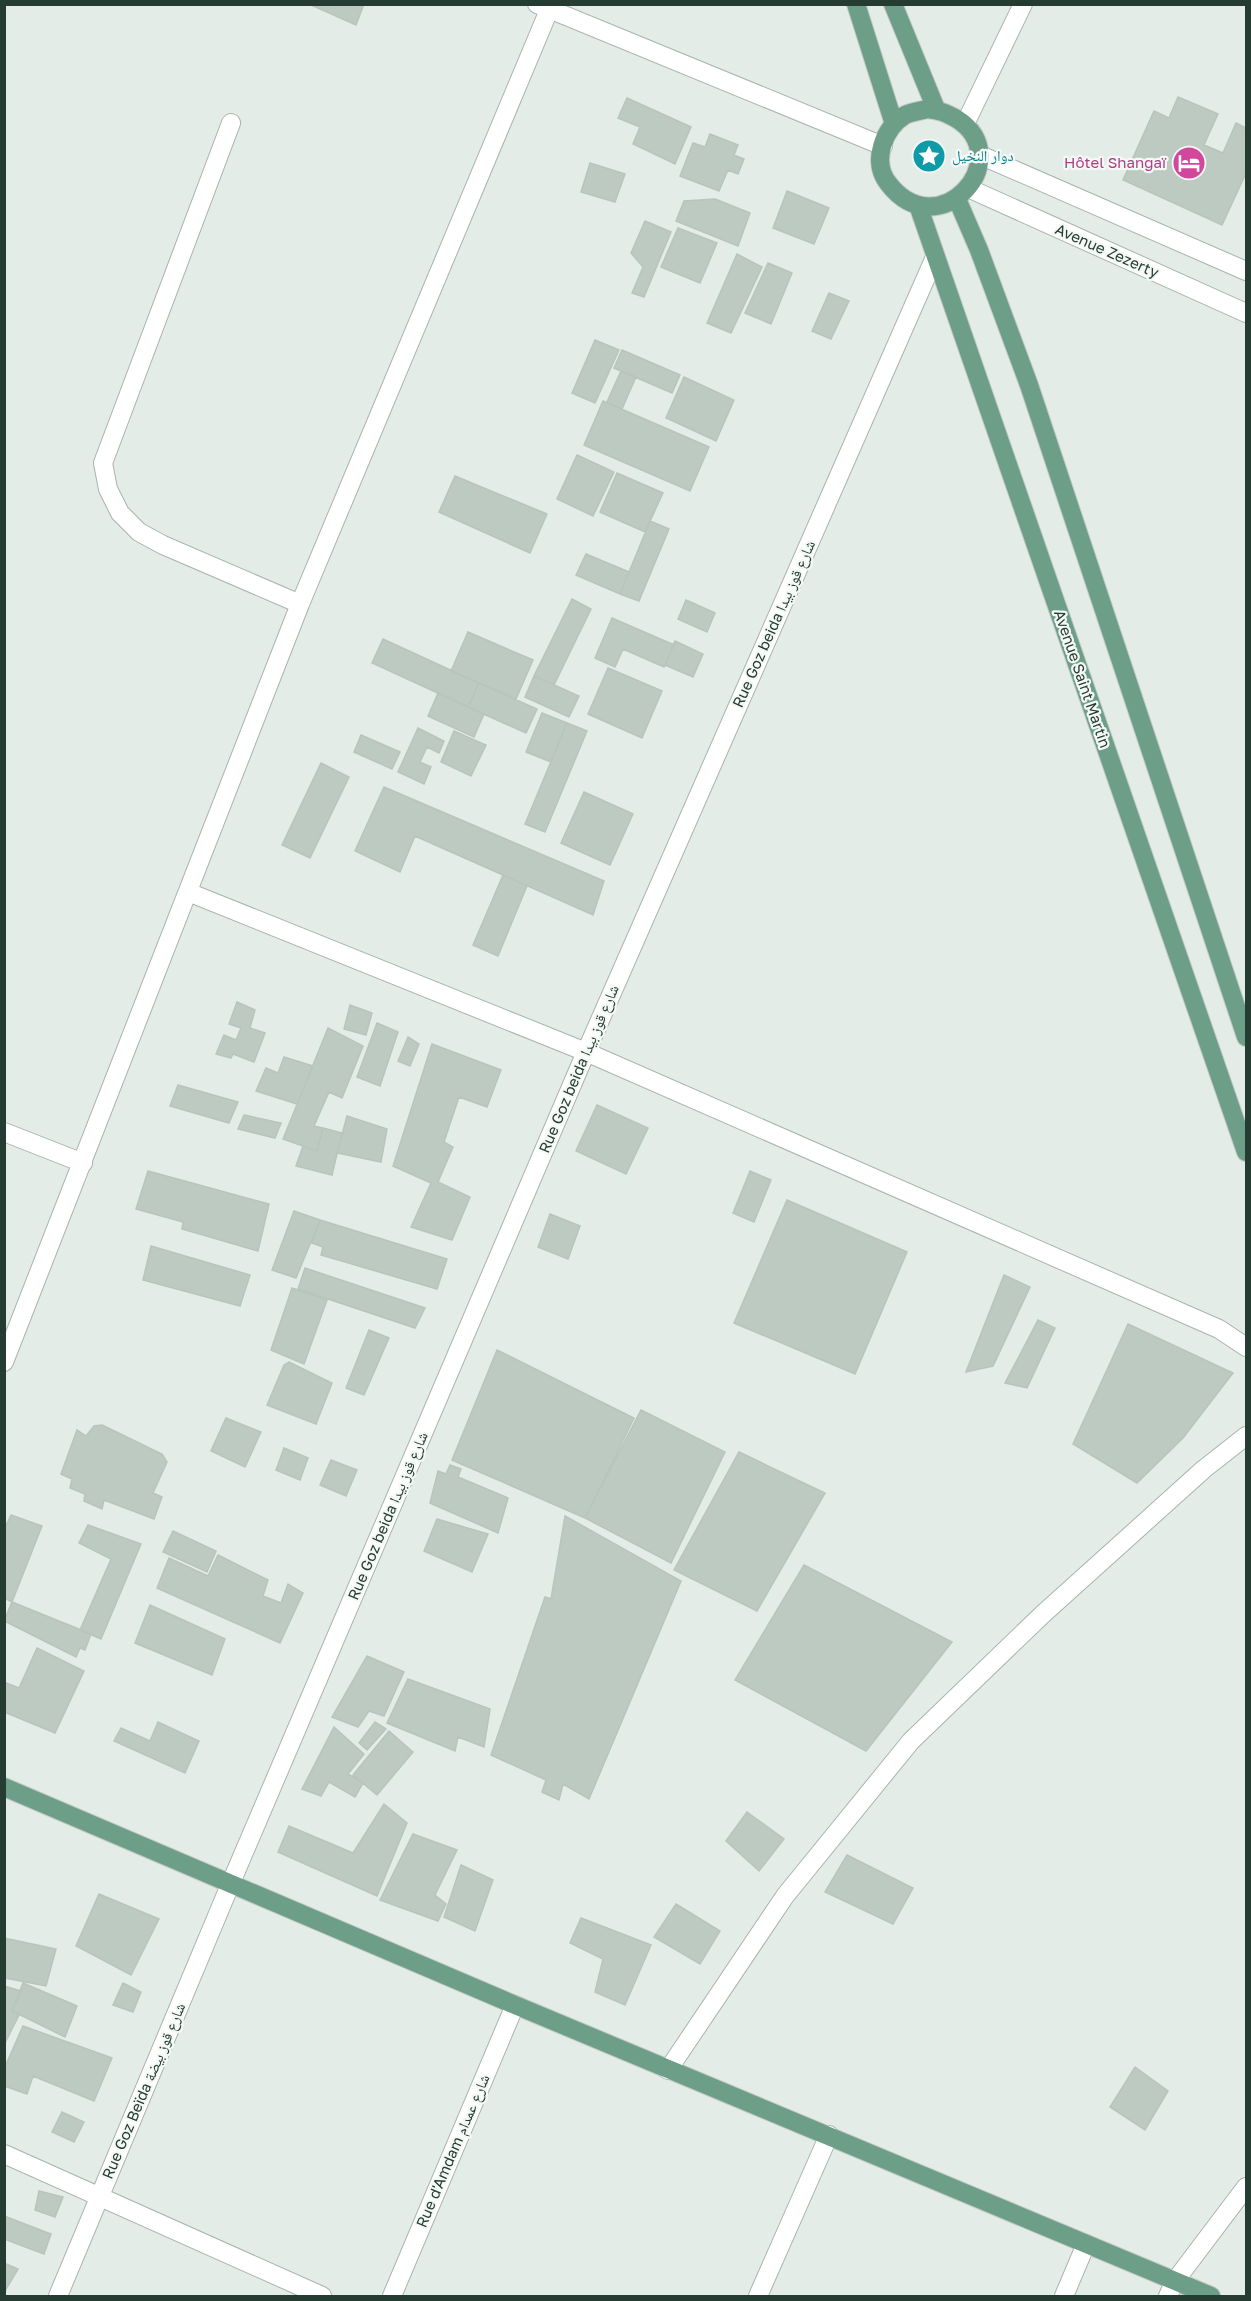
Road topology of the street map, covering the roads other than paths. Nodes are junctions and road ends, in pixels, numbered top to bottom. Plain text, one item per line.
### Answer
1 (856, 4) edge
2 (893, 4) edge
3 (1023, 4) edge
4 (543, 7) edge
5 (936, 110) junction
6 (231, 123) dead end
7 (894, 124) junction
8 (965, 124) junction
9 (883, 146) junction
10 (980, 155) junction
11 (962, 194) junction
12 (918, 205) junction
13 (935, 257) junction
14 (1246, 272) edge
15 (1246, 313) edge
16 (300, 604) junction
17 (188, 892) junction
18 (1246, 1037) edge
19 (586, 1052) junction
20 (4, 1132) edge
21 (1246, 1152) edge
22 (83, 1163) junction
23 (1246, 1347) edge
24 (4, 1362) edge
25 (1246, 1436) edge
26 (4, 1787) edge
27 (231, 1885) junction
28 (515, 2005) junction
29 (668, 2070) junction
30 (828, 2135) junction
31 (4, 2154) edge
32 (1246, 2187) edge
33 (99, 2197) junction
34 (1086, 2244) junction
35 (1172, 2289) edge
36 (58, 2296) edge
37 (322, 2296) edge
38 (392, 2296) edge
39 (758, 2296) edge
40 (1064, 2296) edge
41 (1211, 2296) edge

1 - 7 main road
2 - 5 main road
3 - 8 street
4 - 9 street
4 - 16 street
5 - 7 main road
5 - 8 main road
6 - 16 street
7 - 9 main road
8 - 10 main road
9 - 12 main road
10 - 11 main road
10 - 14 street
11 - 12 main road
11 - 15 street, Avenue Zezerty
11 - 18 main road
12 - 13 main road, Avenue Saint Martin
13 - 19 street, Rue Goz beida شارع قوز بيدا
13 - 21 main road, Avenue Saint Martin
16 - 17 street
17 - 19 street
17 - 22 street
19 - 23 street
19 - 27 street, Rue Goz beida شارع قوز بيدا
20 - 22 street
22 - 24 street
25 - 29 street
26 - 27 main road
27 - 28 main road
27 - 33 street, Rue Goz Beïda شارع قوز بيضة
28 - 29 main road
28 - 38 street, Rue d'Amdam شارع عمدام
29 - 30 main road
30 - 34 main road
30 - 39 street
31 - 33 street
32 - 35 street
33 - 36 street, Rue Goz Beïda شارع قوز بيضة
33 - 37 street
34 - 35 main road
34 - 40 street
35 - 41 main road

